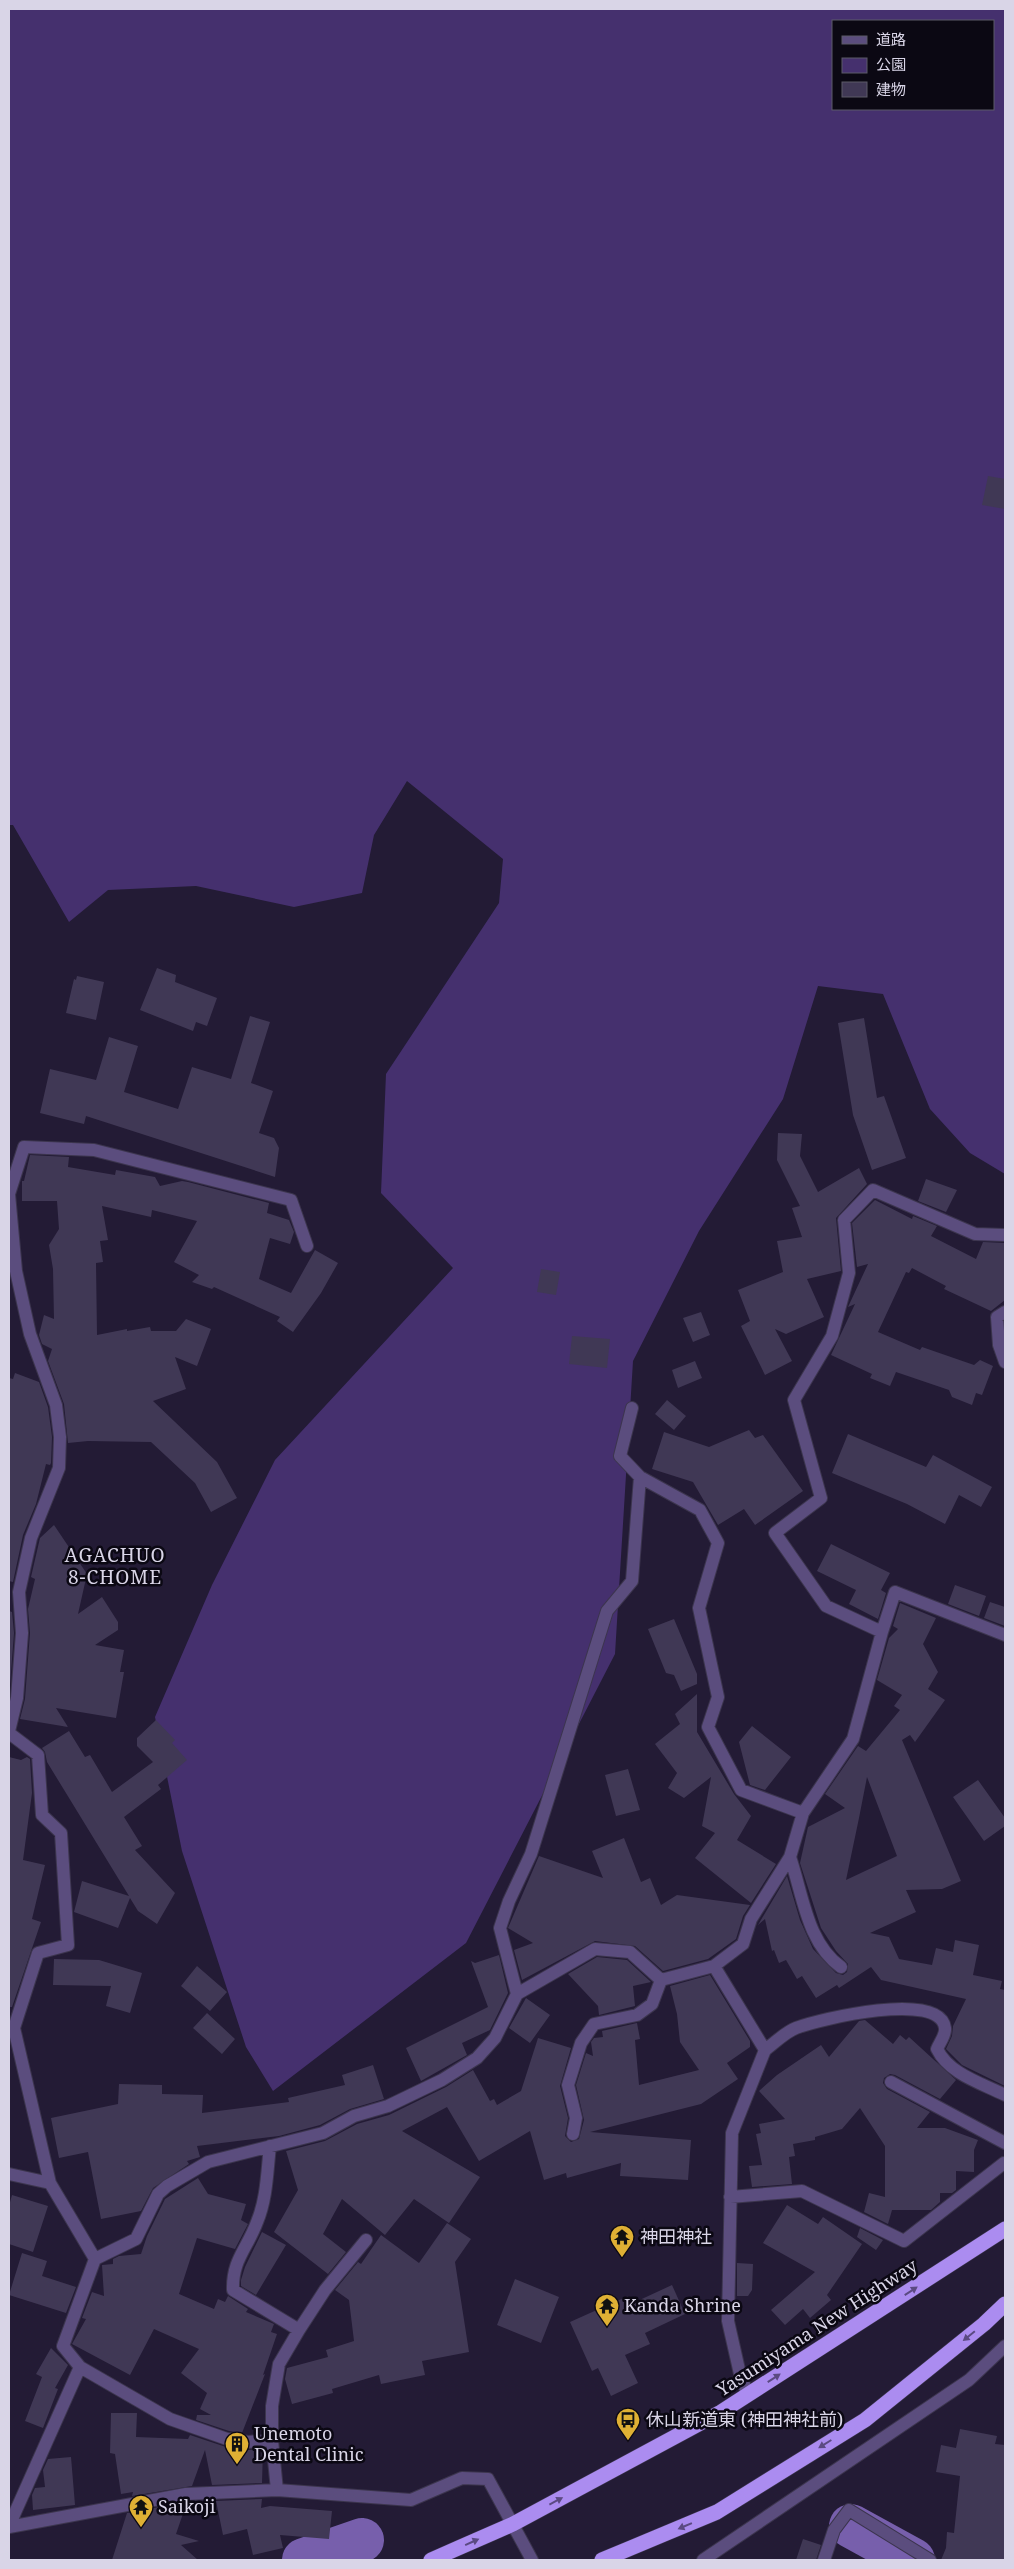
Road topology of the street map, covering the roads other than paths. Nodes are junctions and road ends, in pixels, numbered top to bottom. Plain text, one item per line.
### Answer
1 (1005, 1235) edge
2 (307, 1246) dead end
3 (1005, 1312) edge
4 (1005, 1362) edge
5 (632, 1408) dead end
6 (640, 1477) junction
7 (882, 1632) junction
8 (1005, 1635) edge
9 (9, 1732) edge
10 (803, 1813) junction
11 (790, 1857) junction
12 (714, 1966) junction
13 (841, 1968) dead end
14 (661, 1980) junction
15 (517, 1994) junction
16 (765, 2050) junction
17 (891, 2082) dead end
18 (1005, 2095) edge
19 (573, 2134) dead end
20 (1005, 2143) edge
21 (270, 2146) junction
22 (1005, 2164) edge
23 (9, 2174) edge
24 (50, 2183) junction
25 (730, 2197) junction
26 (1005, 2229) edge
27 (366, 2240) dead end
28 (94, 2259) junction
29 (1005, 2304) edge
30 (299, 2330) junction
31 (1005, 2346) edge
32 (80, 2367) junction
33 (748, 2395) junction
34 (272, 2440) junction
35 (277, 2490) junction
36 (513, 2524) junction
37 (9, 2526) edge
38 (431, 2560) edge
39 (532, 2560) edge
40 (602, 2560) edge
41 (703, 2560) edge
42 (824, 2560) edge
43 (930, 2560) edge

1 - 7 street
2 - 9 street
3 - 4 street
5 - 6 street
6 - 10 street
6 - 15 street
7 - 8 street
7 - 10 street
9 - 24 street
10 - 11 street
11 - 12 street
11 - 13 street
12 - 14 street
12 - 16 street
14 - 15 street
14 - 19 street
15 - 21 street
16 - 18 street
16 - 25 street
17 - 20 street
21 - 28 street
21 - 30 street
22 - 25 street
23 - 24 street
24 - 28 street
25 - 33 street
33 -> 26 highway, Yasumiyama New Highway
27 - 30 street
28 - 32 street
29 -> 40 highway
30 - 34 street
31 - 41 street
32 - 34 street
32 - 37 street
36 -> 33 highway, Yasumiyama New Highway
34 - 35 street
35 - 36 street
35 - 37 street
38 -> 36 highway, Yasumiyama New Highway
36 - 39 street
42 - 43 street

